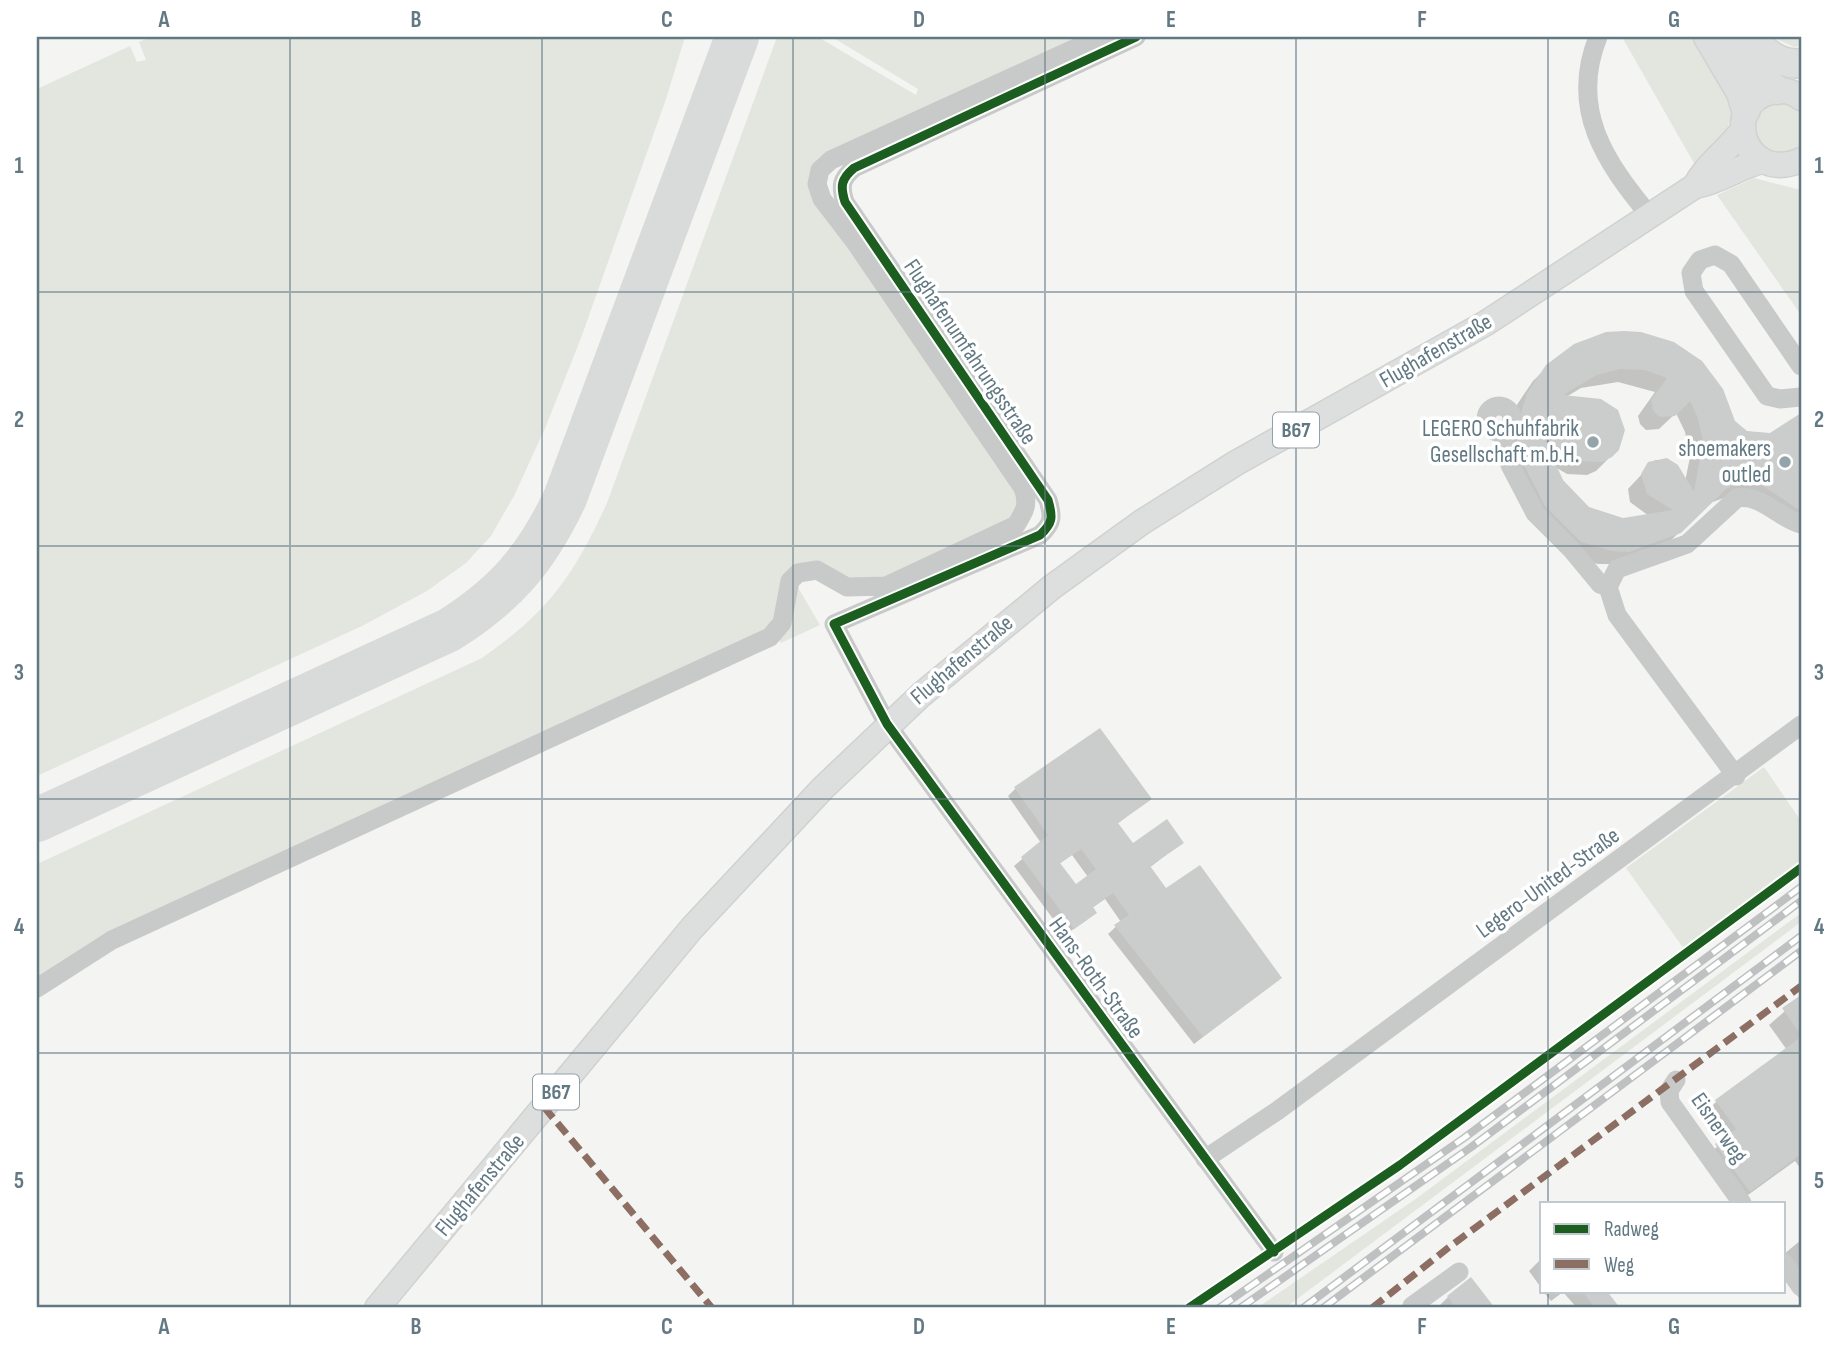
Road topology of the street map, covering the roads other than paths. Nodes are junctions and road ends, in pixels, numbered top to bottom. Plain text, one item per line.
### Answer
1 (1100, 37) edge
2 (1136, 37) edge
3 (1598, 37) edge
4 (1708, 37) edge
5 (1728, 37) edge
6 (1751, 37) edge
7 (1801, 63) edge
8 (1794, 93) edge
9 (1745, 120) junction
10 (1788, 165) edge
11 (1695, 186) junction
12 (1650, 216) junction
13 (1801, 366) edge
14 (1801, 397) edge
15 (1502, 433) dead end
16 (1801, 524) edge
17 (1608, 587) junction
18 (887, 724) junction
19 (1801, 725) edge
20 (1736, 776) junction
21 (37, 988) edge
22 (1676, 1080) dead end
23 (1205, 1159) junction
24 (1741, 1202) edge
25 (1274, 1252) dead end
26 (1786, 1266) edge
27 (1459, 1272) dead end
28 (1801, 1287) edge
29 (377, 1308) edge
30 (1413, 1308) edge

1 - 21 street
2 - 18 street, Flughafenumfahrungsstraße
3 - 12 street
4 - 9 highway
5 - 8 highway
6 - 7 highway
8 - 9 main road, Flughafenstraße / B67
9 - 10 main road, Flughafenstraße / B67
9 - 11 main road, Flughafenstraße / B67
10 - 11 main road, Flughafenstraße / B67
11 - 12 main road, Flughafenstraße / B67
12 - 18 main road, Flughafenstraße / B67
13 - 14 street
15 - 17 street
16 - 17 street
17 - 20 street
18 - 23 street, Hans-Roth-Straße
18 - 29 main road, Flughafenstraße / B67
19 - 20 street, Legero-United-Straße
20 - 23 street, Legero-United-Straße
22 - 24 street, Eisnerweg
23 - 25 street, Hans-Roth-Straße
26 - 28 street
27 - 30 street

